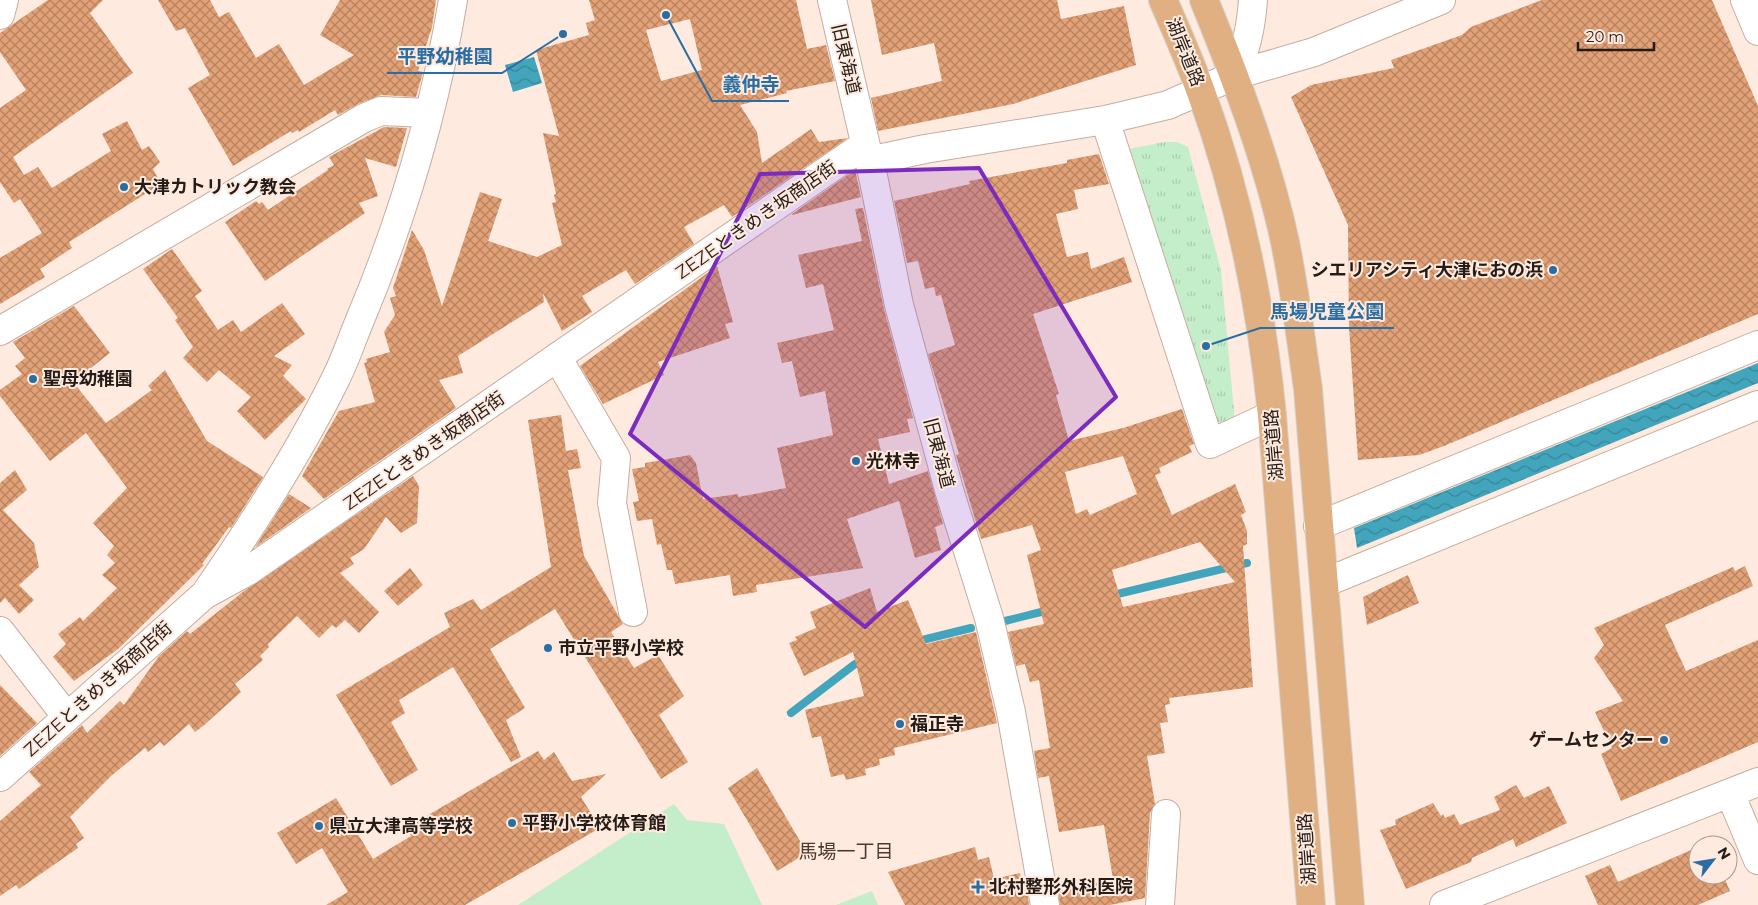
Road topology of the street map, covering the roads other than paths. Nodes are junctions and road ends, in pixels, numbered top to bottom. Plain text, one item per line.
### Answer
1 (4, 0) edge
2 (453, 0) edge
3 (832, 0) edge
4 (1163, 0) edge
5 (1204, 0) edge
6 (1253, 0) edge
7 (1441, 0) edge
8 (1745, 0) edge
9 (0, 15) edge
10 (1758, 32) edge
11 (1235, 75) junction
12 (1201, 90) junction
13 (430, 113) junction
14 (1105, 120) junction
15 (868, 155) junction
16 (0, 331) edge
17 (1758, 345) edge
18 (557, 357) junction
19 (1758, 405) edge
20 (1272, 415) junction
21 (1318, 526) junction
22 (1324, 583) junction
23 (204, 595) junction
24 (634, 612) dead end
25 (0, 630) edge
26 (67, 717) junction
27 (0, 777) edge
28 (1758, 782) edge
29 (1730, 793) junction
30 (1166, 814) dead end
31 (1758, 860) edge
32 (1045, 905) edge
33 (1160, 905) edge
34 (1311, 905) edge
35 (1350, 905) edge
36 (1444, 905) edge

1 - 9 street
2 - 13 street
3 - 15 street, 旧東海道
4 - 12 main road, 湖岸道路
5 - 11 main road
6 - 11 street
7 - 11 street, ZEZEときめき坂商店街
8 - 10 street
11 - 12 street, ZEZEときめき坂商店街
11 - 21 main road
12 - 14 street, ZEZEときめき坂商店街
12 - 20 main road, 湖岸道路
13 - 16 street
13 - 23 street
14 - 15 street, ZEZEときめき坂商店街
14 - 20 street
15 - 18 street, ZEZEときめき坂商店街
15 - 32 street, 旧東海道
17 - 21 street
18 - 23 street, ZEZEときめき坂商店街
18 - 24 street
19 - 22 street
20 - 34 main road, 湖岸道路
21 - 22 main road
22 - 35 main road
23 - 26 street, ZEZEときめき坂商店街
25 - 26 street
26 - 27 street, ZEZEときめき坂商店街
28 - 29 street
29 - 31 street
29 - 36 street
30 - 33 street

